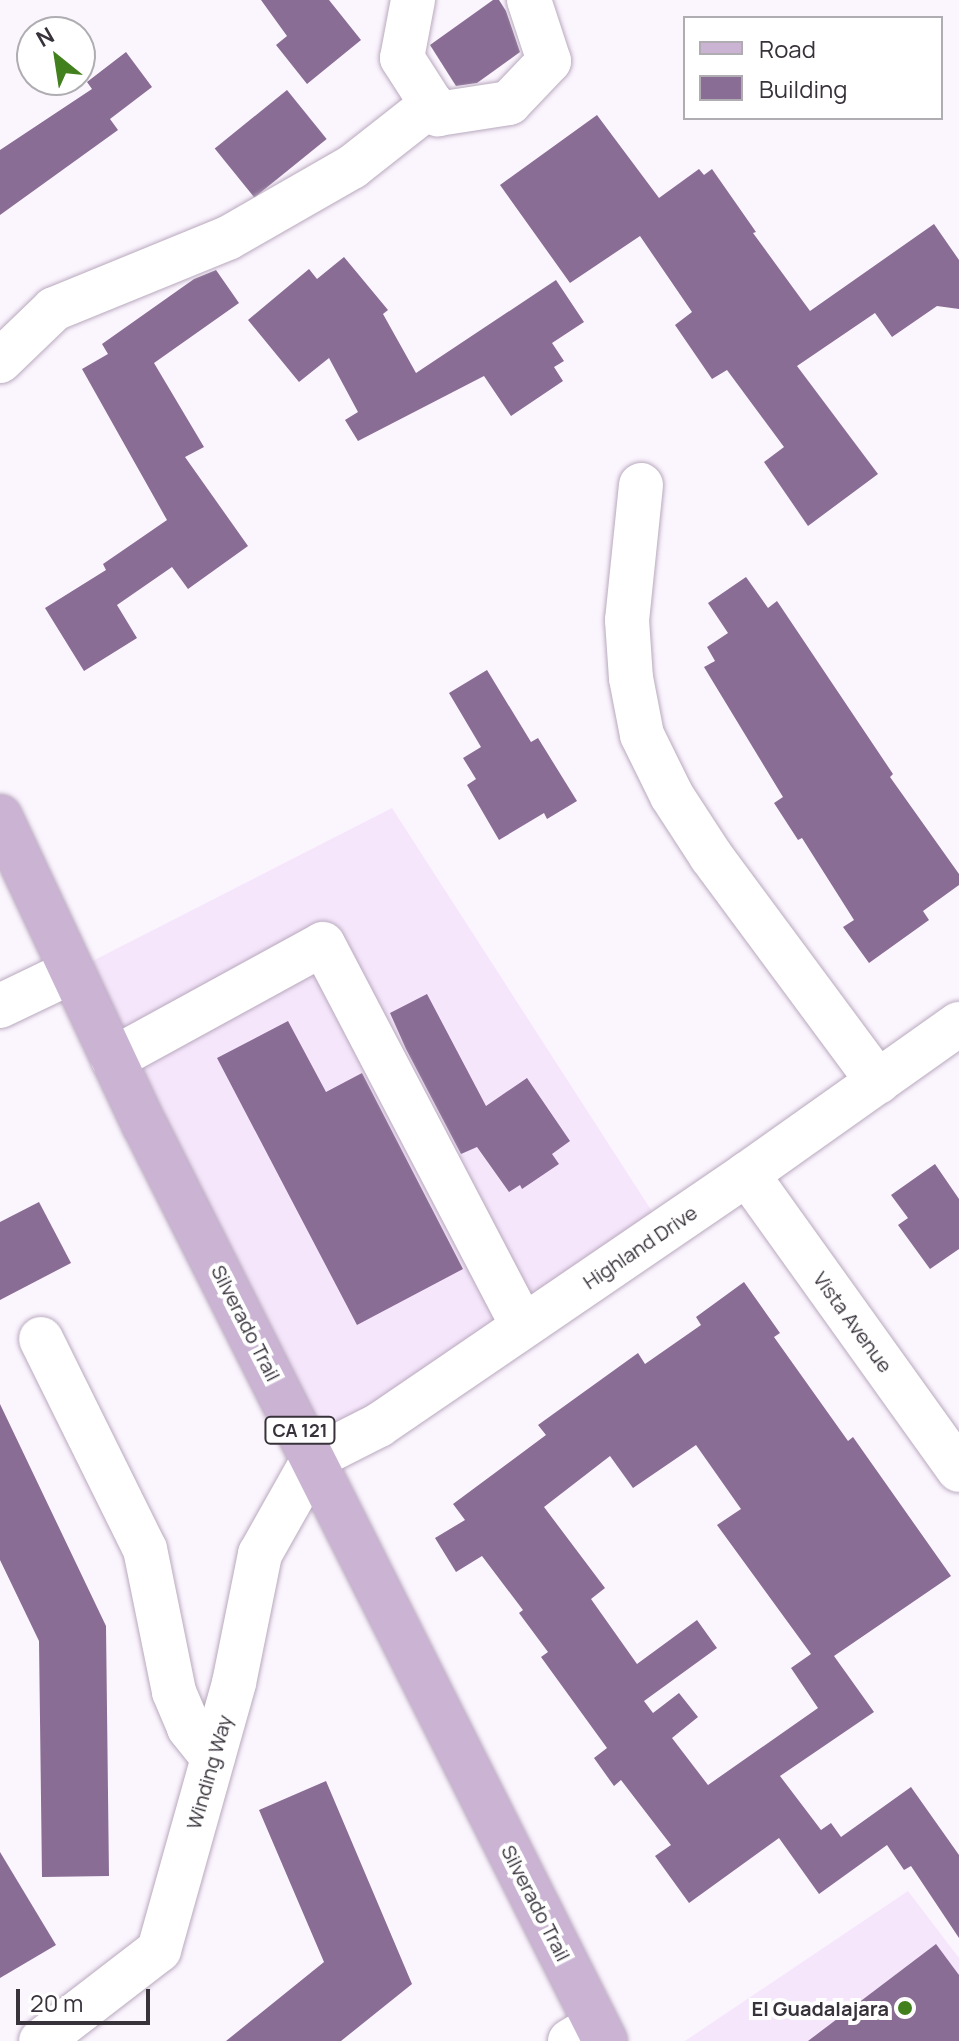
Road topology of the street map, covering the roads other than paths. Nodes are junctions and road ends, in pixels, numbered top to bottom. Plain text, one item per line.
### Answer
1 (413, 0) edge
2 (529, 0) edge
3 (432, 104) junction
4 (0, 361) edge
5 (641, 485) dead end
6 (0, 817) edge
7 (71, 972) junction
8 (0, 1006) edge
9 (959, 1024) edge
10 (113, 1059) junction
11 (878, 1082) junction
12 (747, 1174) junction
13 (523, 1326) junction
14 (41, 1339) dead end
15 (314, 1458) junction
16 (959, 1470) edge
17 (213, 1758) junction
18 (591, 2036) edge
19 (41, 2041) edge

1 - 3 street
2 - 3 street
3 - 4 street
5 - 11 street
6 - 7 main road, Silverado Trail / CA 121
7 - 8 street
7 - 10 main road, Silverado Trail / CA 121
9 - 11 street, Highland Drive
10 - 13 street
10 - 15 main road, Silverado Trail / CA 121
11 - 12 street, Highland Drive
12 - 13 street, Highland Drive
12 - 16 street, Vista Avenue
13 - 15 street, Highland Drive
14 - 17 street
15 - 17 street, Winding Way
15 - 18 main road, Silverado Trail / CA 121
17 - 19 street, Winding Way

